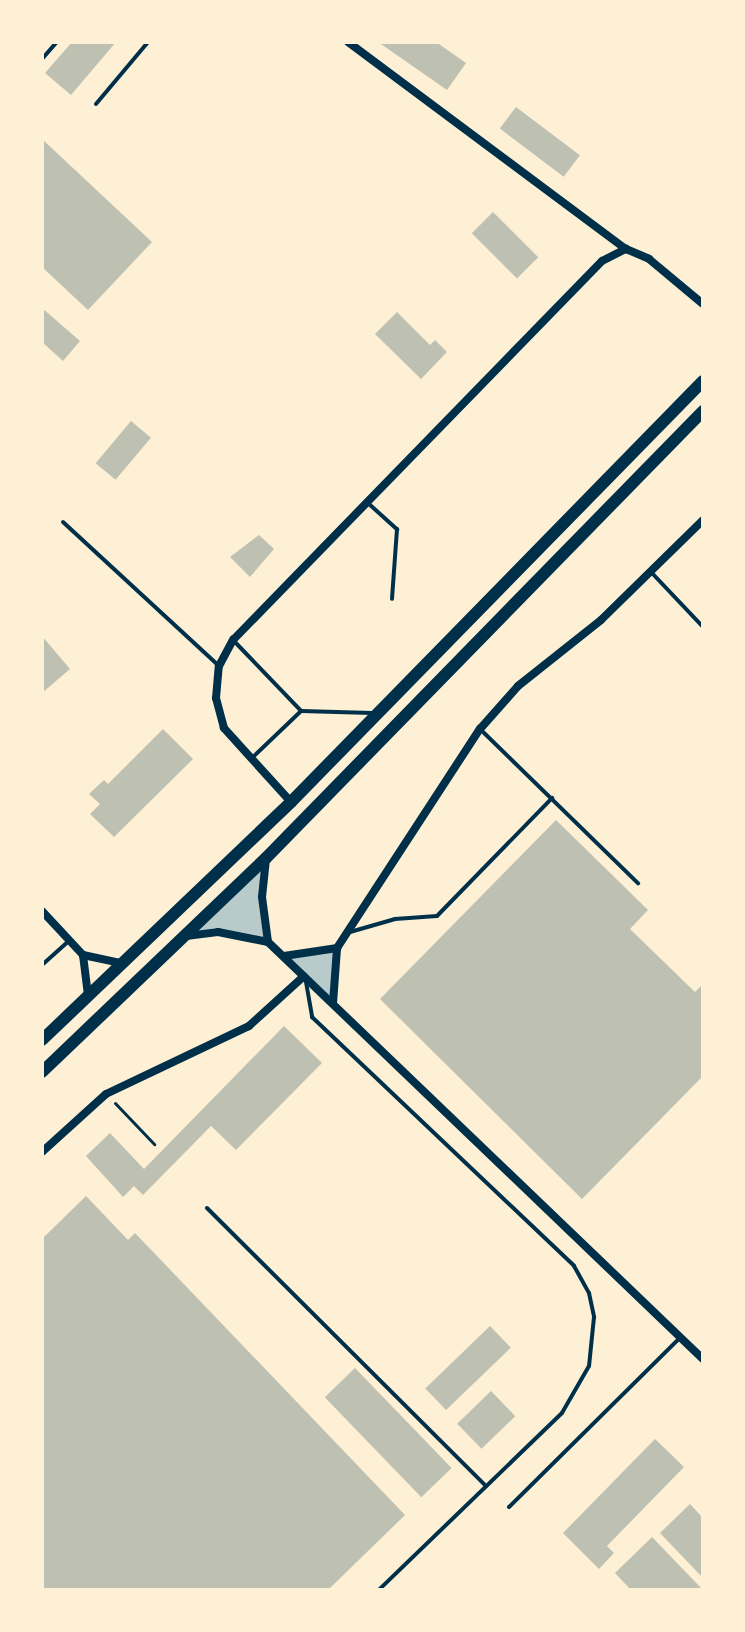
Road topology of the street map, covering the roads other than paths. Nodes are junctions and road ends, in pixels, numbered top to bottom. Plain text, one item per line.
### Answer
1 (57, 42) edge
2 (148, 42) edge
3 (348, 42) edge
4 (42, 59) edge
5 (96, 104) dead end
6 (626, 249) junction
7 (703, 304) edge
8 (703, 381) edge
9 (703, 411) edge
10 (367, 502) junction
11 (703, 520) edge
12 (63, 522) dead end
13 (651, 572) junction
14 (392, 599) dead end
15 (703, 627) edge
16 (233, 640) junction
17 (219, 666) junction
18 (301, 711) junction
19 (378, 713) junction
20 (480, 729) junction
21 (251, 760) junction
22 (552, 798) junction
23 (291, 802) junction
24 (266, 858) junction
25 (638, 883) dead end
26 (42, 911) edge
27 (347, 933) junction
28 (185, 936) junction
29 (69, 941) junction
30 (268, 942) junction
31 (337, 948) junction
32 (83, 955) junction
33 (284, 956) junction
34 (121, 963) junction
35 (42, 965) edge
36 (304, 976) junction
37 (88, 995) junction
38 (333, 1003) junction
39 (42, 1040) edge
40 (42, 1072) edge
41 (42, 1152) edge
42 (207, 1208) dead end
43 (681, 1337) junction
44 (703, 1359) edge
45 (486, 1486) junction
46 (509, 1507) dead end
47 (379, 1590) edge

1 - 4 lane
2 - 5 lane
3 - 6 street
6 - 7 street
6 - 10 street
8 - 19 main road
9 - 24 main road
10 - 14 lane
10 - 16 street
11 - 13 street
12 - 17 lane
13 - 15 lane
13 - 20 street
16 - 17 street
16 - 18 lane
17 - 21 street
18 - 19 lane
18 - 21 lane
19 - 23 main road
20 - 22 lane
20 - 27 street
21 - 23 street
22 - 25 lane
22 - 27 lane
23 - 34 main road
24 - 28 main road
24 - 30 street
26 - 29 street
27 - 31 street
28 - 30 street
28 - 40 main road
29 - 32 street
29 - 35 lane
30 - 33 street
31 - 33 street
31 - 38 street
32 - 34 street
32 - 37 street
33 - 36 street
34 - 37 main road
36 - 38 street
36 - 41 street
36 - 45 lane
37 - 39 main road
38 - 43 street
42 - 45 lane
43 - 44 street
43 - 46 lane
45 - 47 lane

